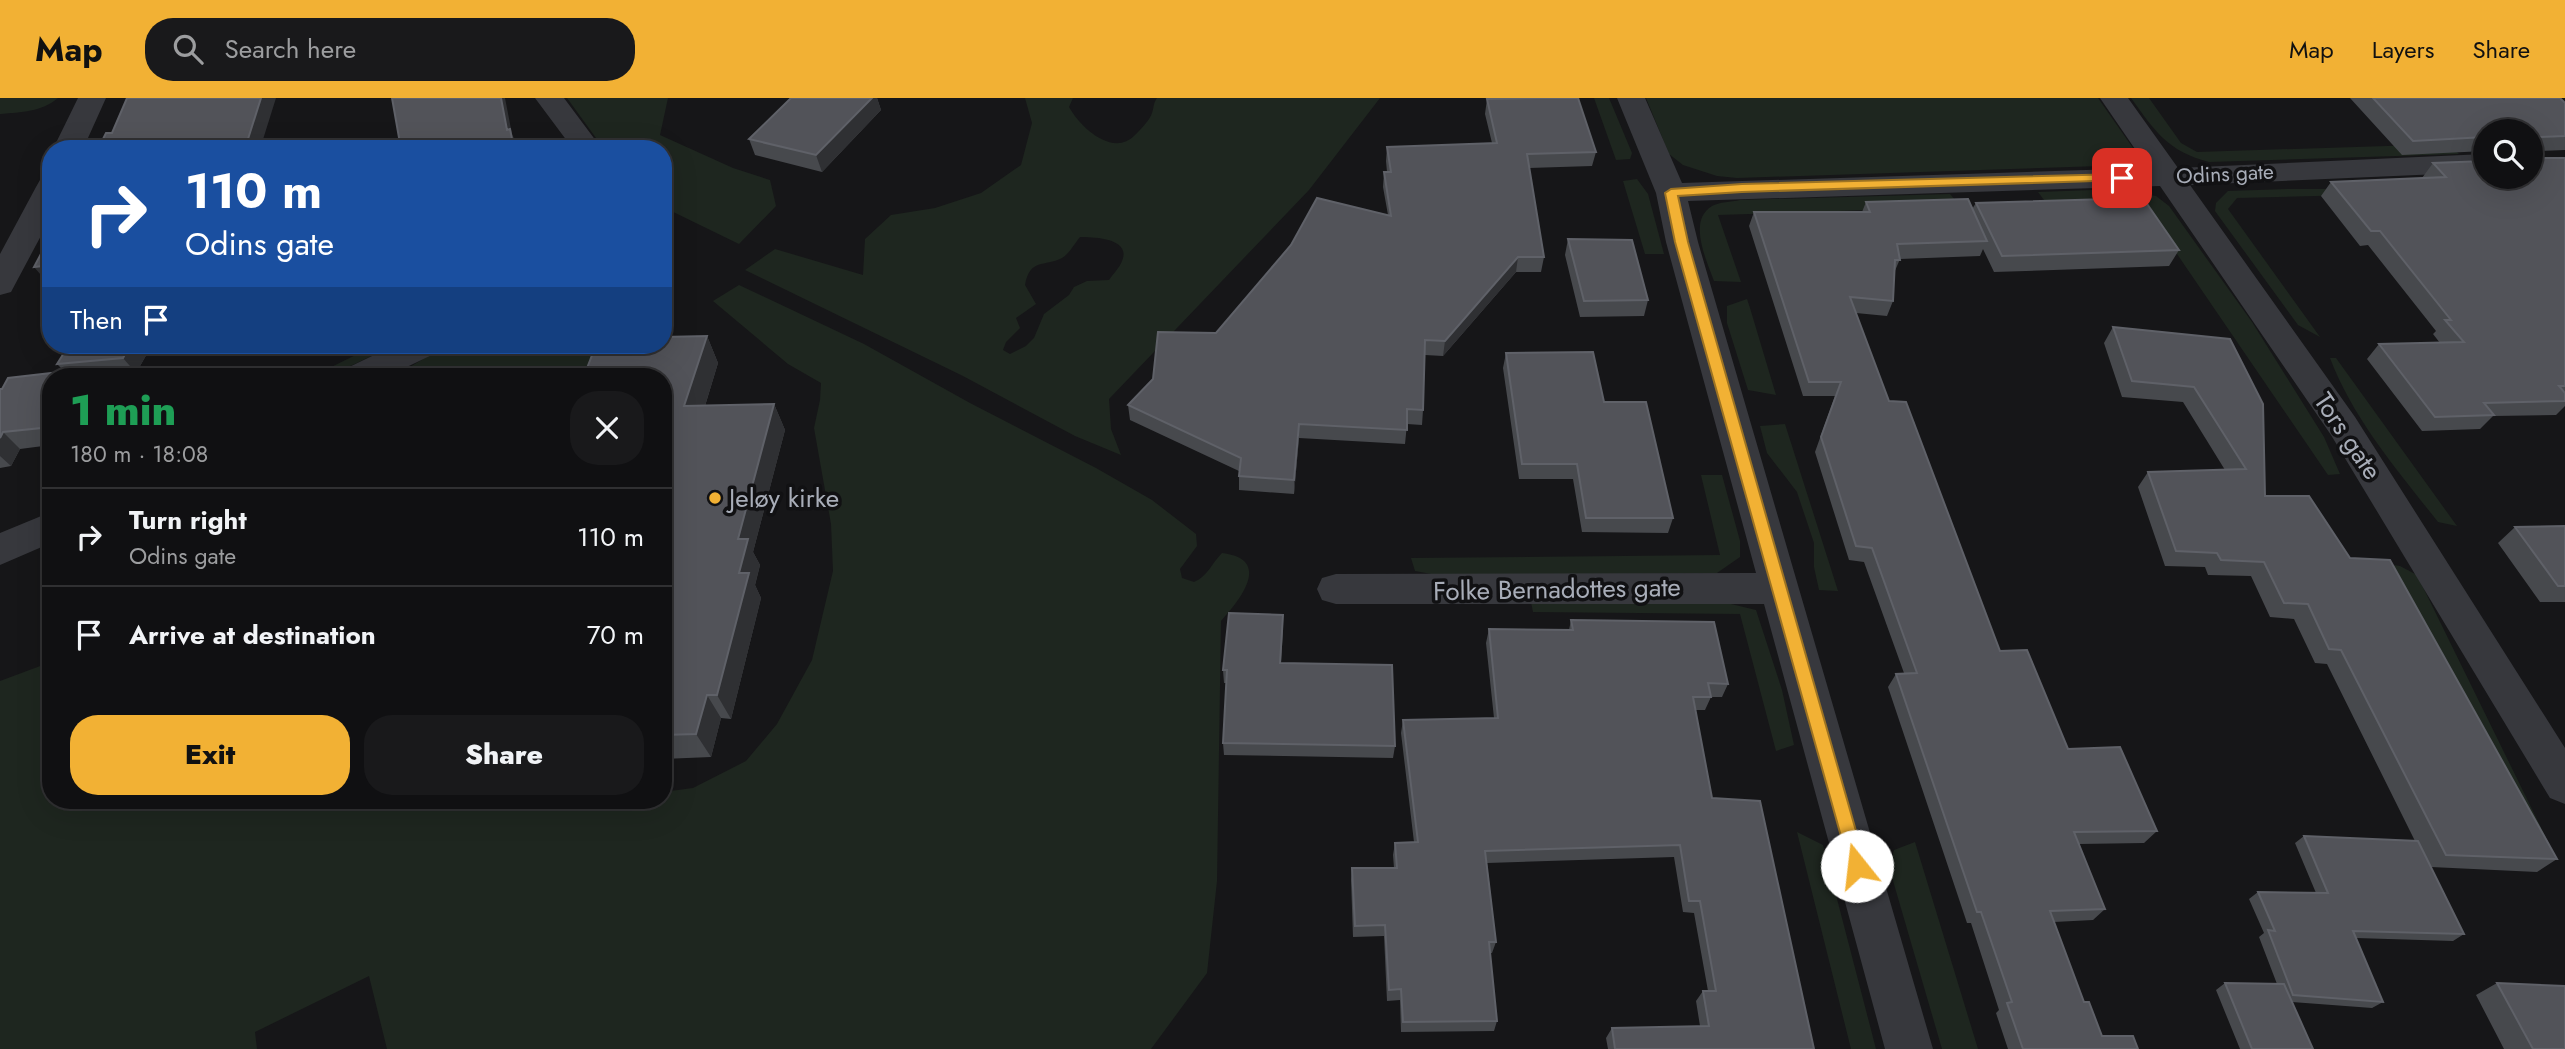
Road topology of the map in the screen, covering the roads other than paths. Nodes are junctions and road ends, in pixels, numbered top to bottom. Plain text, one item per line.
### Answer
1 (92, 98) edge
2 (549, 98) edge
3 (1631, 98) edge
4 (2114, 98) edge
5 (72, 140) edge
6 (581, 140) edge
7 (2473, 164) edge
8 (2171, 177) junction
9 (1671, 193) junction
10 (42, 204) edge
11 (0, 284) edge
12 (405, 354) edge
13 (376, 368) edge
14 (42, 530) edge
15 (0, 550) edge
16 (1336, 589) dead end
17 (1779, 589) junction
18 (2565, 785) edge
19 (1909, 1049) edge

1 - 5 street
2 - 6 street
3 - 9 street
4 - 8 street, Tors gate
7 - 8 street, Odins gate
8 - 9 street, Odins gate
8 - 18 street, Tors gate
9 - 17 street
10 - 11 street
12 - 13 street
14 - 15 street
16 - 17 street, Folke Bernadottes gate
17 - 19 street

